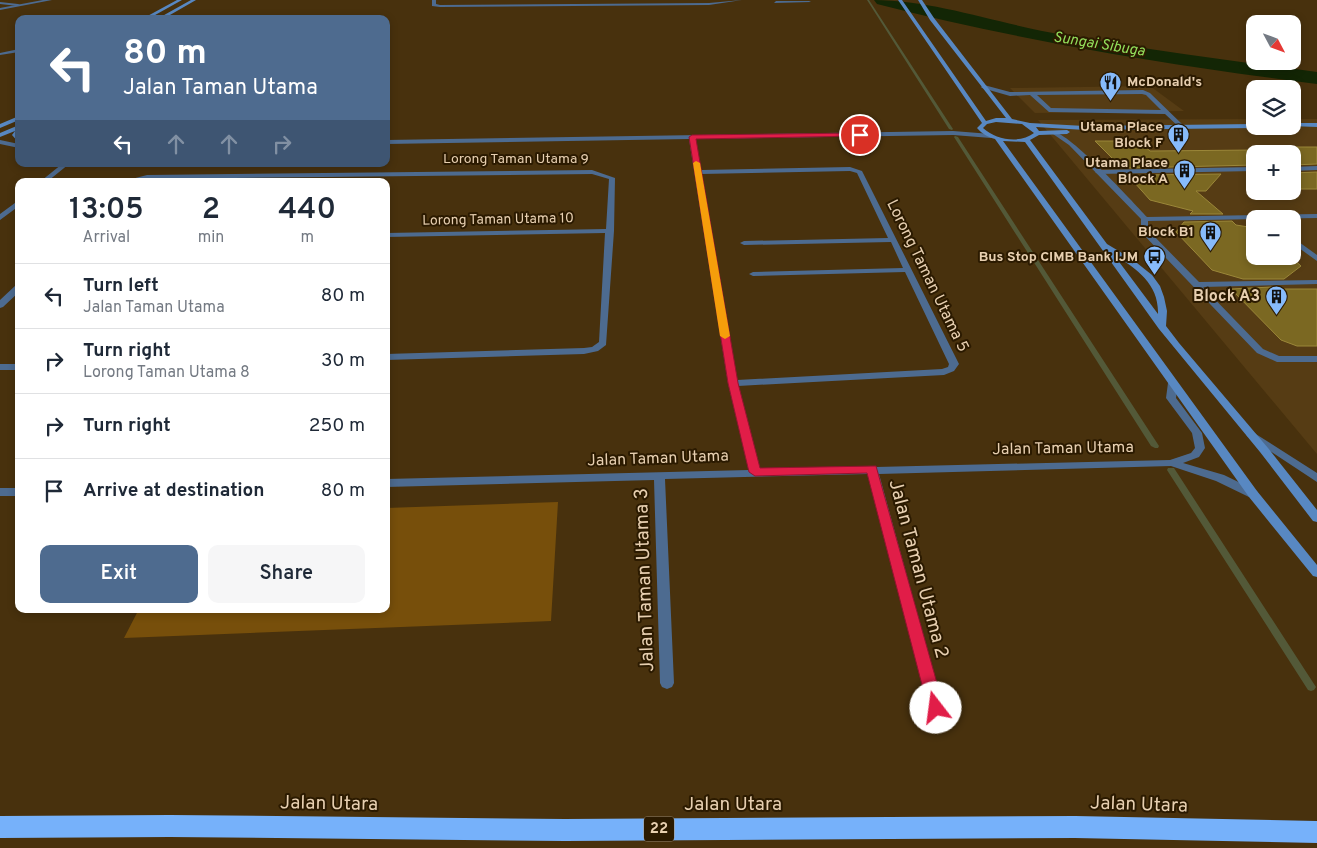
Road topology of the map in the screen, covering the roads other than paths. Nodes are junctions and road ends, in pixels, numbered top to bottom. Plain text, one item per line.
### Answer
1 (50, 0) edge
2 (180, 0) edge
3 (194, 0) edge
4 (434, 0) edge
5 (686, 0) edge
6 (740, 0) edge
7 (786, 0) edge
8 (900, 0) edge
9 (776, 2) dead end
10 (793, 2) junction
11 (809, 2) dead end
12 (921, 2) edge
13 (0, 3) edge
14 (679, 4) junction
15 (18, 6) junction
16 (0, 8) edge
17 (152, 15) edge
18 (166, 15) edge
19 (15, 51) edge
20 (0, 54) edge
21 (984, 87) junction
22 (1031, 93) junction
23 (1052, 93) junction
24 (1058, 99) dead end
25 (1086, 110) junction
26 (1164, 110) junction
27 (15, 120) edge
28 (1011, 121) junction
29 (1027, 124) junction
30 (1317, 125) edge
31 (0, 126) edge
32 (982, 126) junction
33 (1246, 126) edge
34 (1301, 126) edge
35 (1182, 127) junction
36 (1085, 128) junction
37 (15, 130) edge
38 (952, 133) junction
39 (1037, 133) junction
40 (1055, 133) junction
41 (0, 135) edge
42 (692, 137) junction
43 (994, 137) junction
44 (1026, 140) junction
45 (0, 142) edge
46 (390, 142) edge
47 (15, 146) edge
48 (15, 147) edge
49 (0, 148) edge
50 (62, 167) edge
51 (1301, 168) edge
52 (1317, 168) edge
53 (1246, 169) edge
54 (698, 172) junction
55 (1098, 172) junction
56 (48, 178) edge
57 (141, 178) edge
58 (15, 205) edge
59 (1317, 216) edge
60 (1301, 217) edge
61 (0, 218) edge
62 (1246, 218) edge
63 (1145, 220) junction
64 (610, 231) junction
65 (390, 235) edge
66 (893, 240) junction
67 (744, 243) dead end
68 (1101, 245) junction
69 (1301, 246) edge
70 (1317, 259) edge
71 (908, 270) junction
72 (753, 274) dead end
73 (1317, 282) edge
74 (1196, 284) junction
75 (15, 291) edge
76 (0, 305) edge
77 (1162, 327) junction
78 (390, 356) edge
79 (1317, 359) edge
80 (0, 367) edge
81 (15, 367) edge
82 (733, 383) junction
83 (1173, 383) junction
84 (1248, 432) junction
85 (1171, 463) junction
86 (872, 469) junction
87 (755, 472) junction
88 (659, 476) junction
89 (1317, 478) edge
90 (390, 483) edge
91 (0, 492) edge
92 (15, 492) edge
93 (1253, 494) junction
94 (1317, 518) edge
95 (1317, 573) edge
96 (667, 683) dead end
97 (936, 708) dead end
98 (0, 827) edge
99 (1317, 832) edge

1 - 15 street
2 - 17 street
3 - 18 street
4 - 14 street
5 - 14 street
6 - 14 street
7 - 10 street
8 - 32 street
9 - 10 street
10 - 11 street
12 - 21 street
13 - 15 street
15 - 16 street
19 - 20 street
21 - 22 street
21 - 28 street
22 - 23 street
22 - 25 street
23 - 24 street
23 - 26 street
25 - 26 street
25 - 26 street
26 - 35 street
27 - 31 street
28 - 29 street
28 - 32 street
29 - 36 street
29 - 39 street
30 - 34 street
32 - 38 street
32 - 43 street
33 - 35 street
35 - 36 street
36 - 40 street
37 - 41 street
38 - 42 street
38 - 43 street
39 - 40 street
39 - 44 street
40 - 55 street
42 - 46 street
42 - 54 street
43 - 44 street
43 - 83 street
44 - 68 street
45 - 47 street
48 - 49 street
50 - 56 street
51 - 52 street
53 - 55 street
54 - 66 street, Lorong Taman Utama 5
54 - 82 street
55 - 63 street
57 - 64 street, Lorong Taman Utama 9
58 - 61 street
59 - 60 street
62 - 63 street
63 - 74 street
64 - 65 street, Lorong Taman Utama 10
64 - 78 street, Lorong Taman Utama 9
66 - 67 street
66 - 71 street, Lorong Taman Utama 5
68 - 77 street
68 - 77 street
69 - 70 street
71 - 72 street
71 - 82 street, Lorong Taman Utama 5
73 - 74 street
74 - 79 street
75 - 76 street
77 - 84 street
80 - 81 street
82 - 87 street
83 - 85 street
83 - 93 street
84 - 89 street
84 - 94 street
85 - 86 street, Jalan Taman Utama
85 - 93 street
86 - 87 street, Jalan Taman Utama
86 - 97 street, Jalan Taman Utama 2
87 - 88 street, Jalan Taman Utama
88 - 90 street, Jalan Taman Utama
88 - 96 street, Jalan Taman Utama 3
91 - 92 street
93 - 95 street
98 - 99 highway, Jalan Utara / 22

